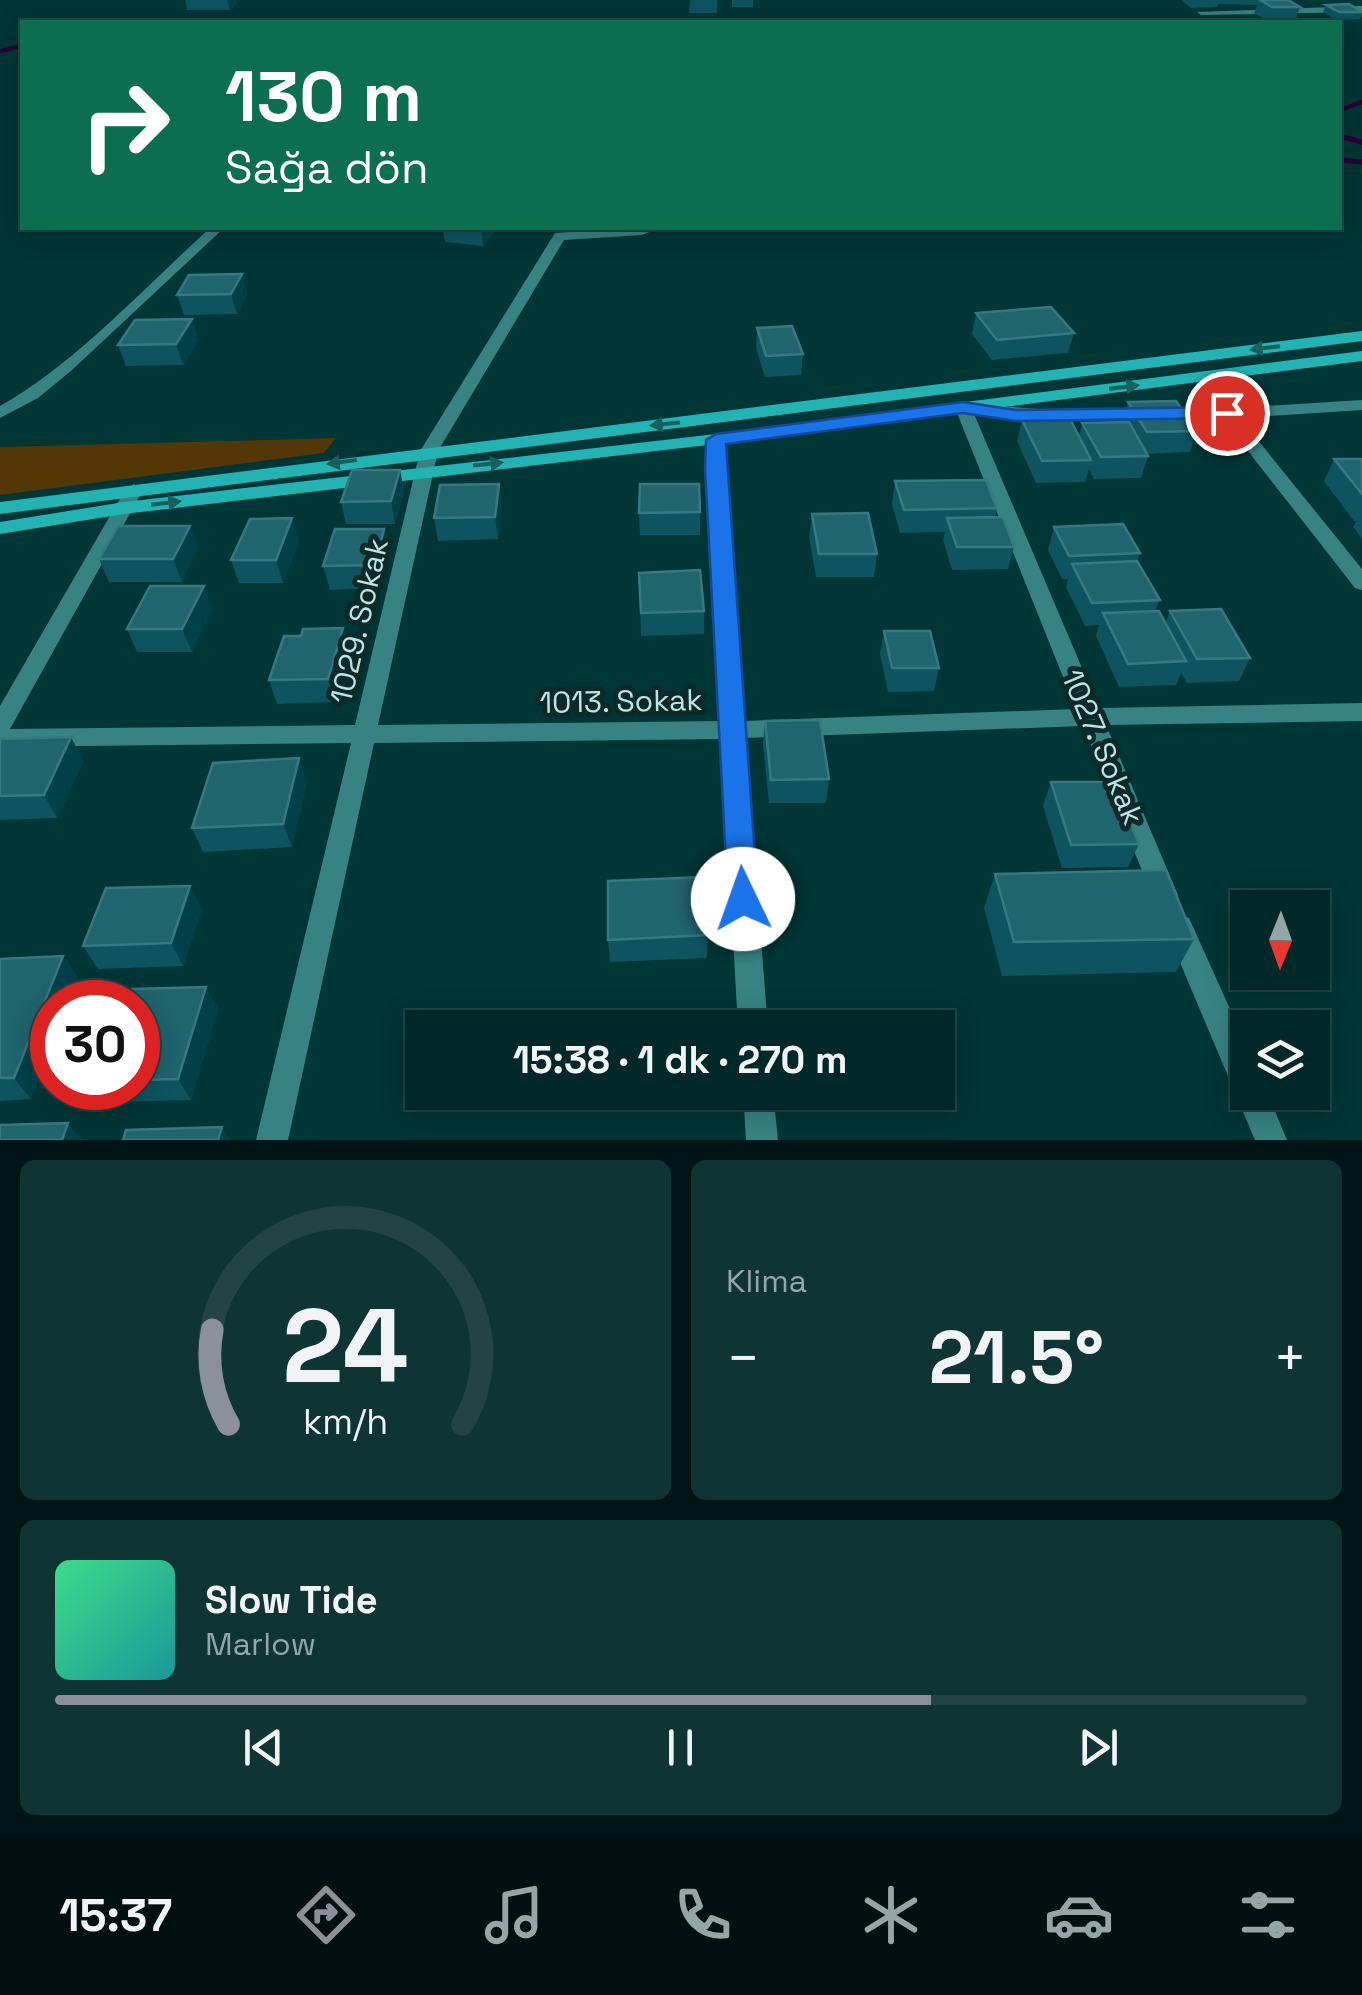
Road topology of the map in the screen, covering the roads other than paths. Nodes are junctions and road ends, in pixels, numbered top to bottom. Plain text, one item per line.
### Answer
1 (1336, 0) edge
2 (1350, 9) junction
3 (1201, 12) dead end
4 (1362, 13) edge
5 (215, 230) edge
6 (647, 230) edge
7 (1362, 336) edge
8 (1362, 356) edge
9 (1206, 376) junction
10 (1362, 405) edge
11 (963, 408) junction
12 (0, 413) edge
13 (1227, 413) junction
14 (716, 440) junction
15 (427, 461) junction
16 (129, 499) junction
17 (0, 508) edge
18 (0, 528) edge
19 (1362, 583) edge
20 (1362, 712) edge
21 (1090, 717) junction
22 (0, 726) edge
23 (734, 730) junction
24 (363, 735) junction
25 (0, 738) edge
26 (752, 1010) edge
27 (1230, 1043) edge
28 (760, 1110) edge
29 (1258, 1110) edge
30 (272, 1140) edge
31 (762, 1140) edge
32 (1271, 1140) edge

1 - 2 street
2 - 3 street
2 - 4 street
5 - 12 street
6 - 15 street, 1029. Sokak
7 -> 15 street
8 - 9 street
11 -> 9 street
9 - 13 street
10 - 13 street
11 - 13 street
11 - 14 street
11 - 21 street, 1027. Sokak
13 - 19 street
15 -> 14 street
14 - 23 street
15 - 16 street
15 - 24 street, 1029. Sokak
16 - 17 street
16 - 18 street
16 - 22 street
20 - 21 street, 1013. Sokak
21 - 23 street, 1013. Sokak
21 - 27 street, 1027. Sokak
23 - 24 street, 1013. Sokak
23 - 26 street
24 - 25 street, 1013. Sokak
24 - 30 street, 1029. Sokak
28 - 31 street
29 - 32 street

